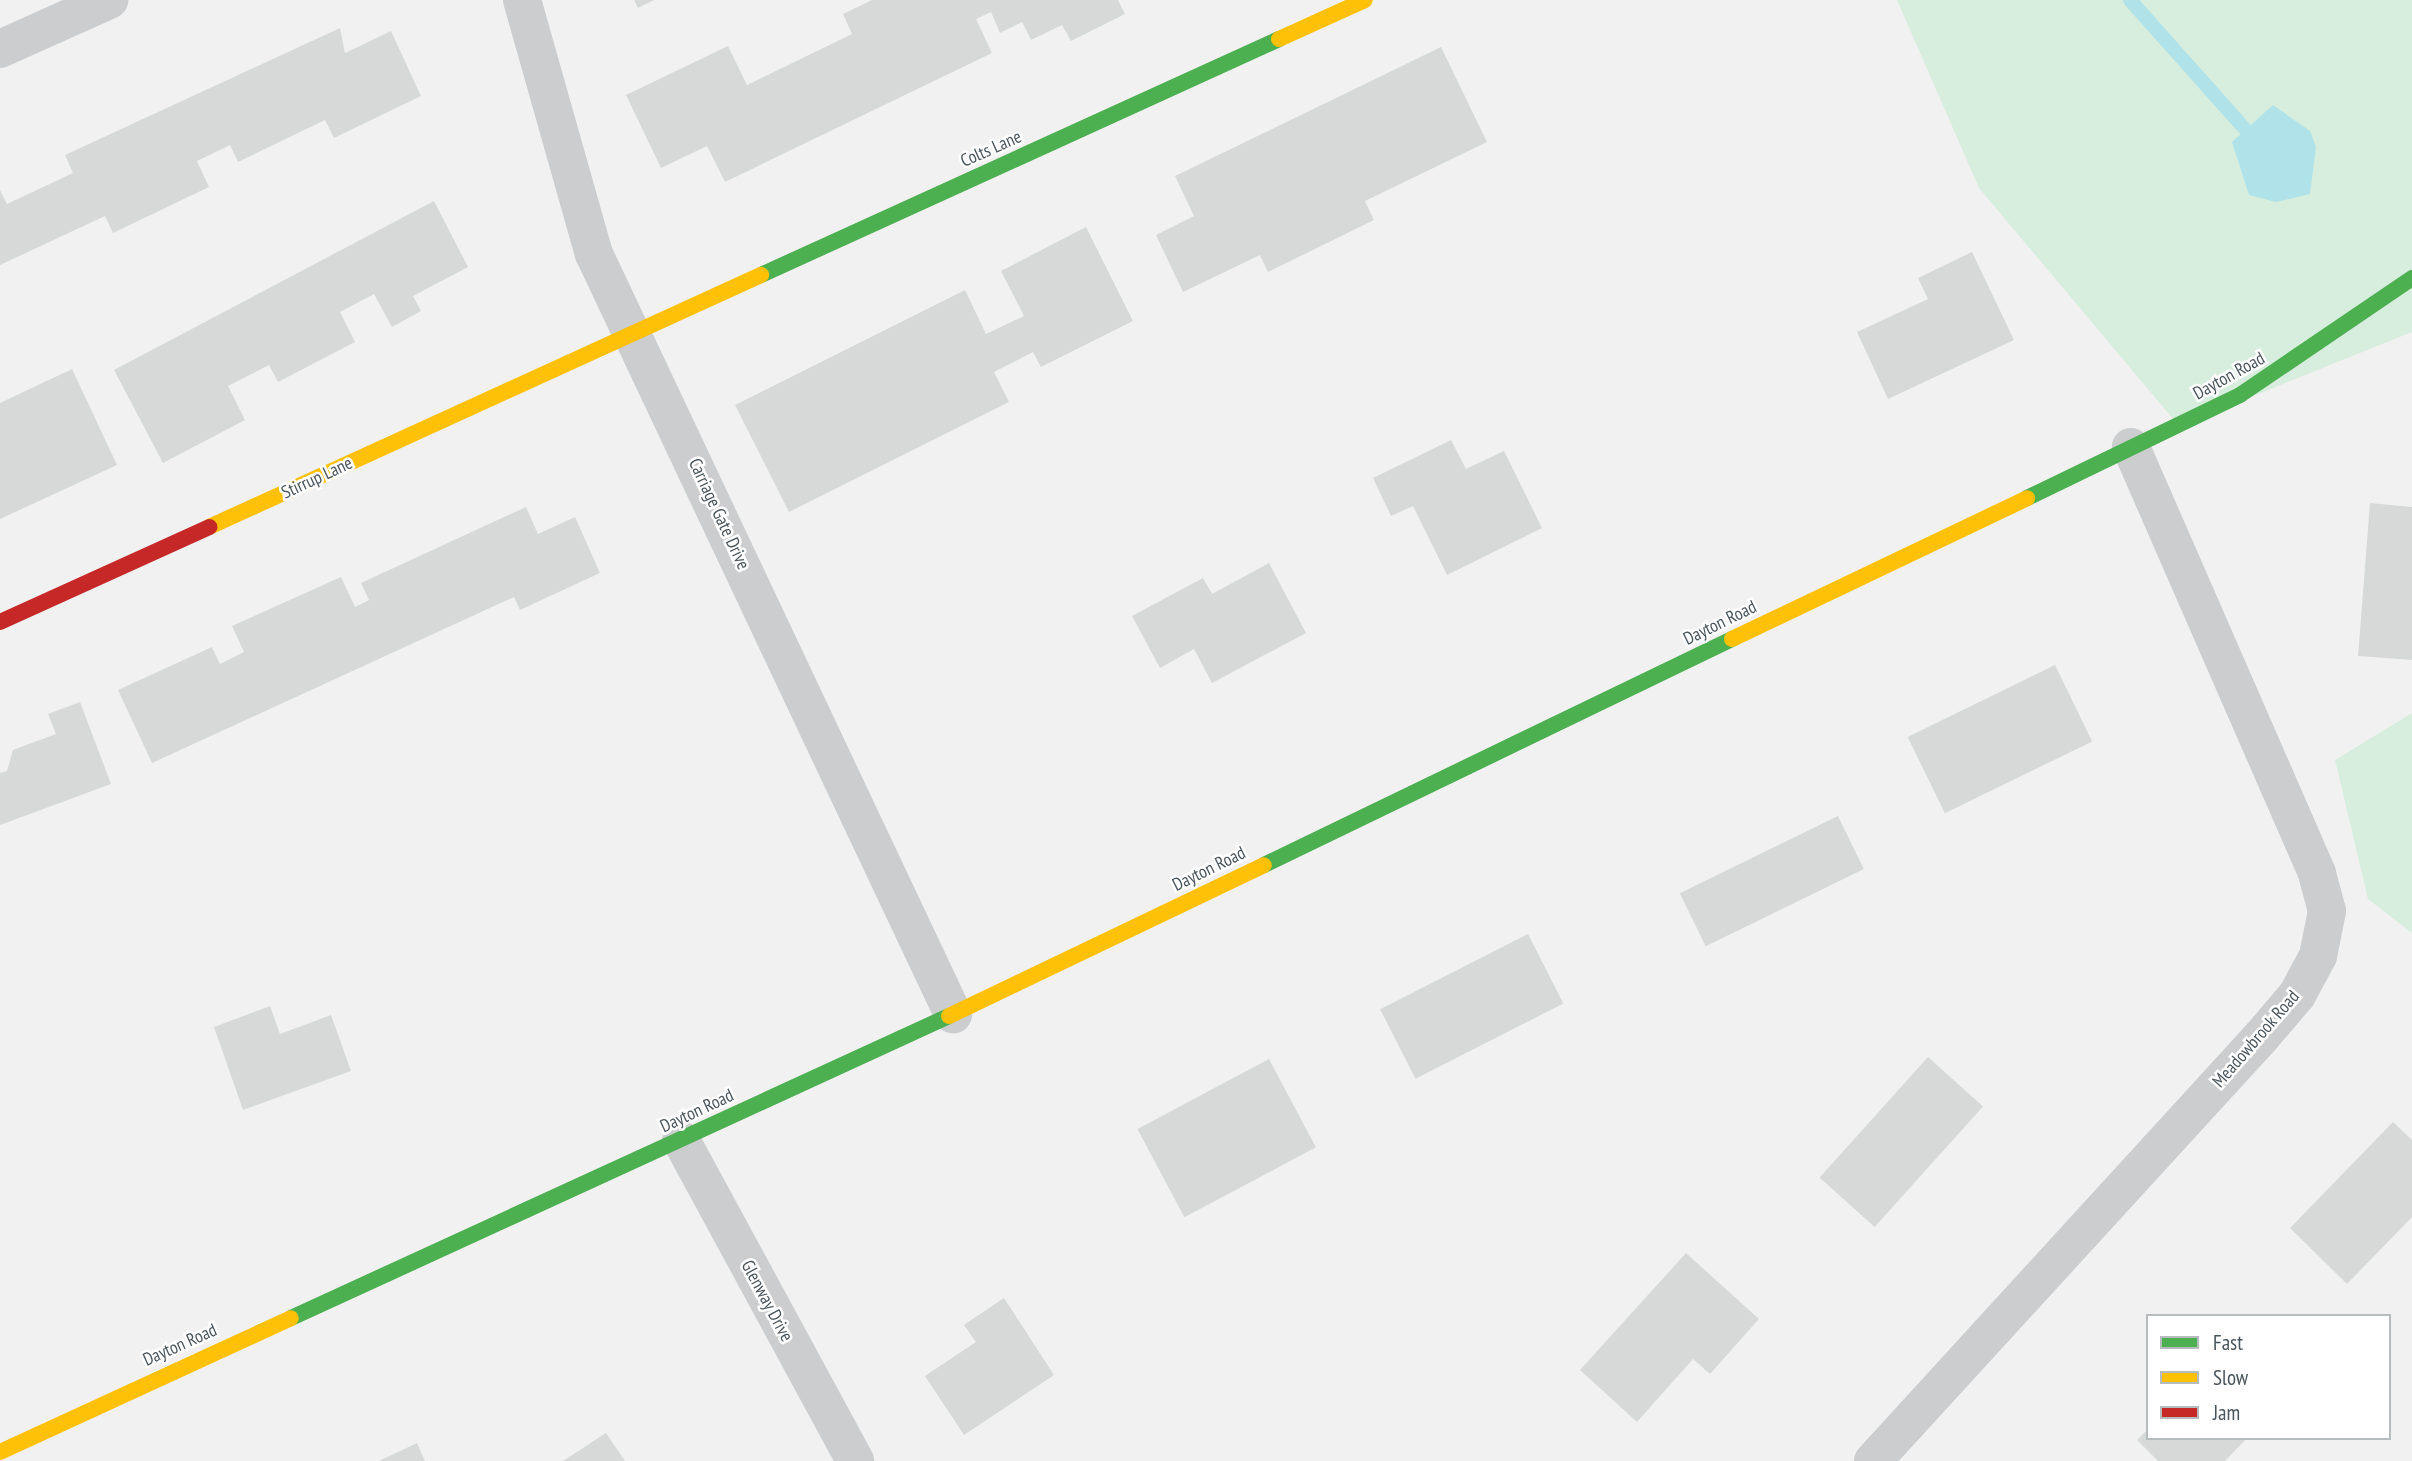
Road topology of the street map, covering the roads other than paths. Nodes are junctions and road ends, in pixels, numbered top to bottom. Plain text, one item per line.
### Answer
1 (109, 0) edge
2 (522, 0) edge
3 (1365, 0) edge
4 (0, 49) edge
5 (2412, 278) edge
6 (634, 334) junction
7 (2131, 447) junction
8 (0, 622) edge
9 (953, 1014) junction
10 (681, 1140) junction
11 (0, 1452) edge
12 (855, 1461) edge
13 (1873, 1461) edge

1 - 4 street
2 - 6 street, Carriage Gate Drive
3 - 6 street, Colts Lane
5 - 7 street, Dayton Road
6 - 8 street, Stirrup Lane
6 - 9 street, Carriage Gate Drive
7 - 9 street, Dayton Road
7 - 13 street, Meadowbrook Road
9 - 10 street, Dayton Road
10 - 11 street, Dayton Road
10 - 12 street, Glenway Drive

